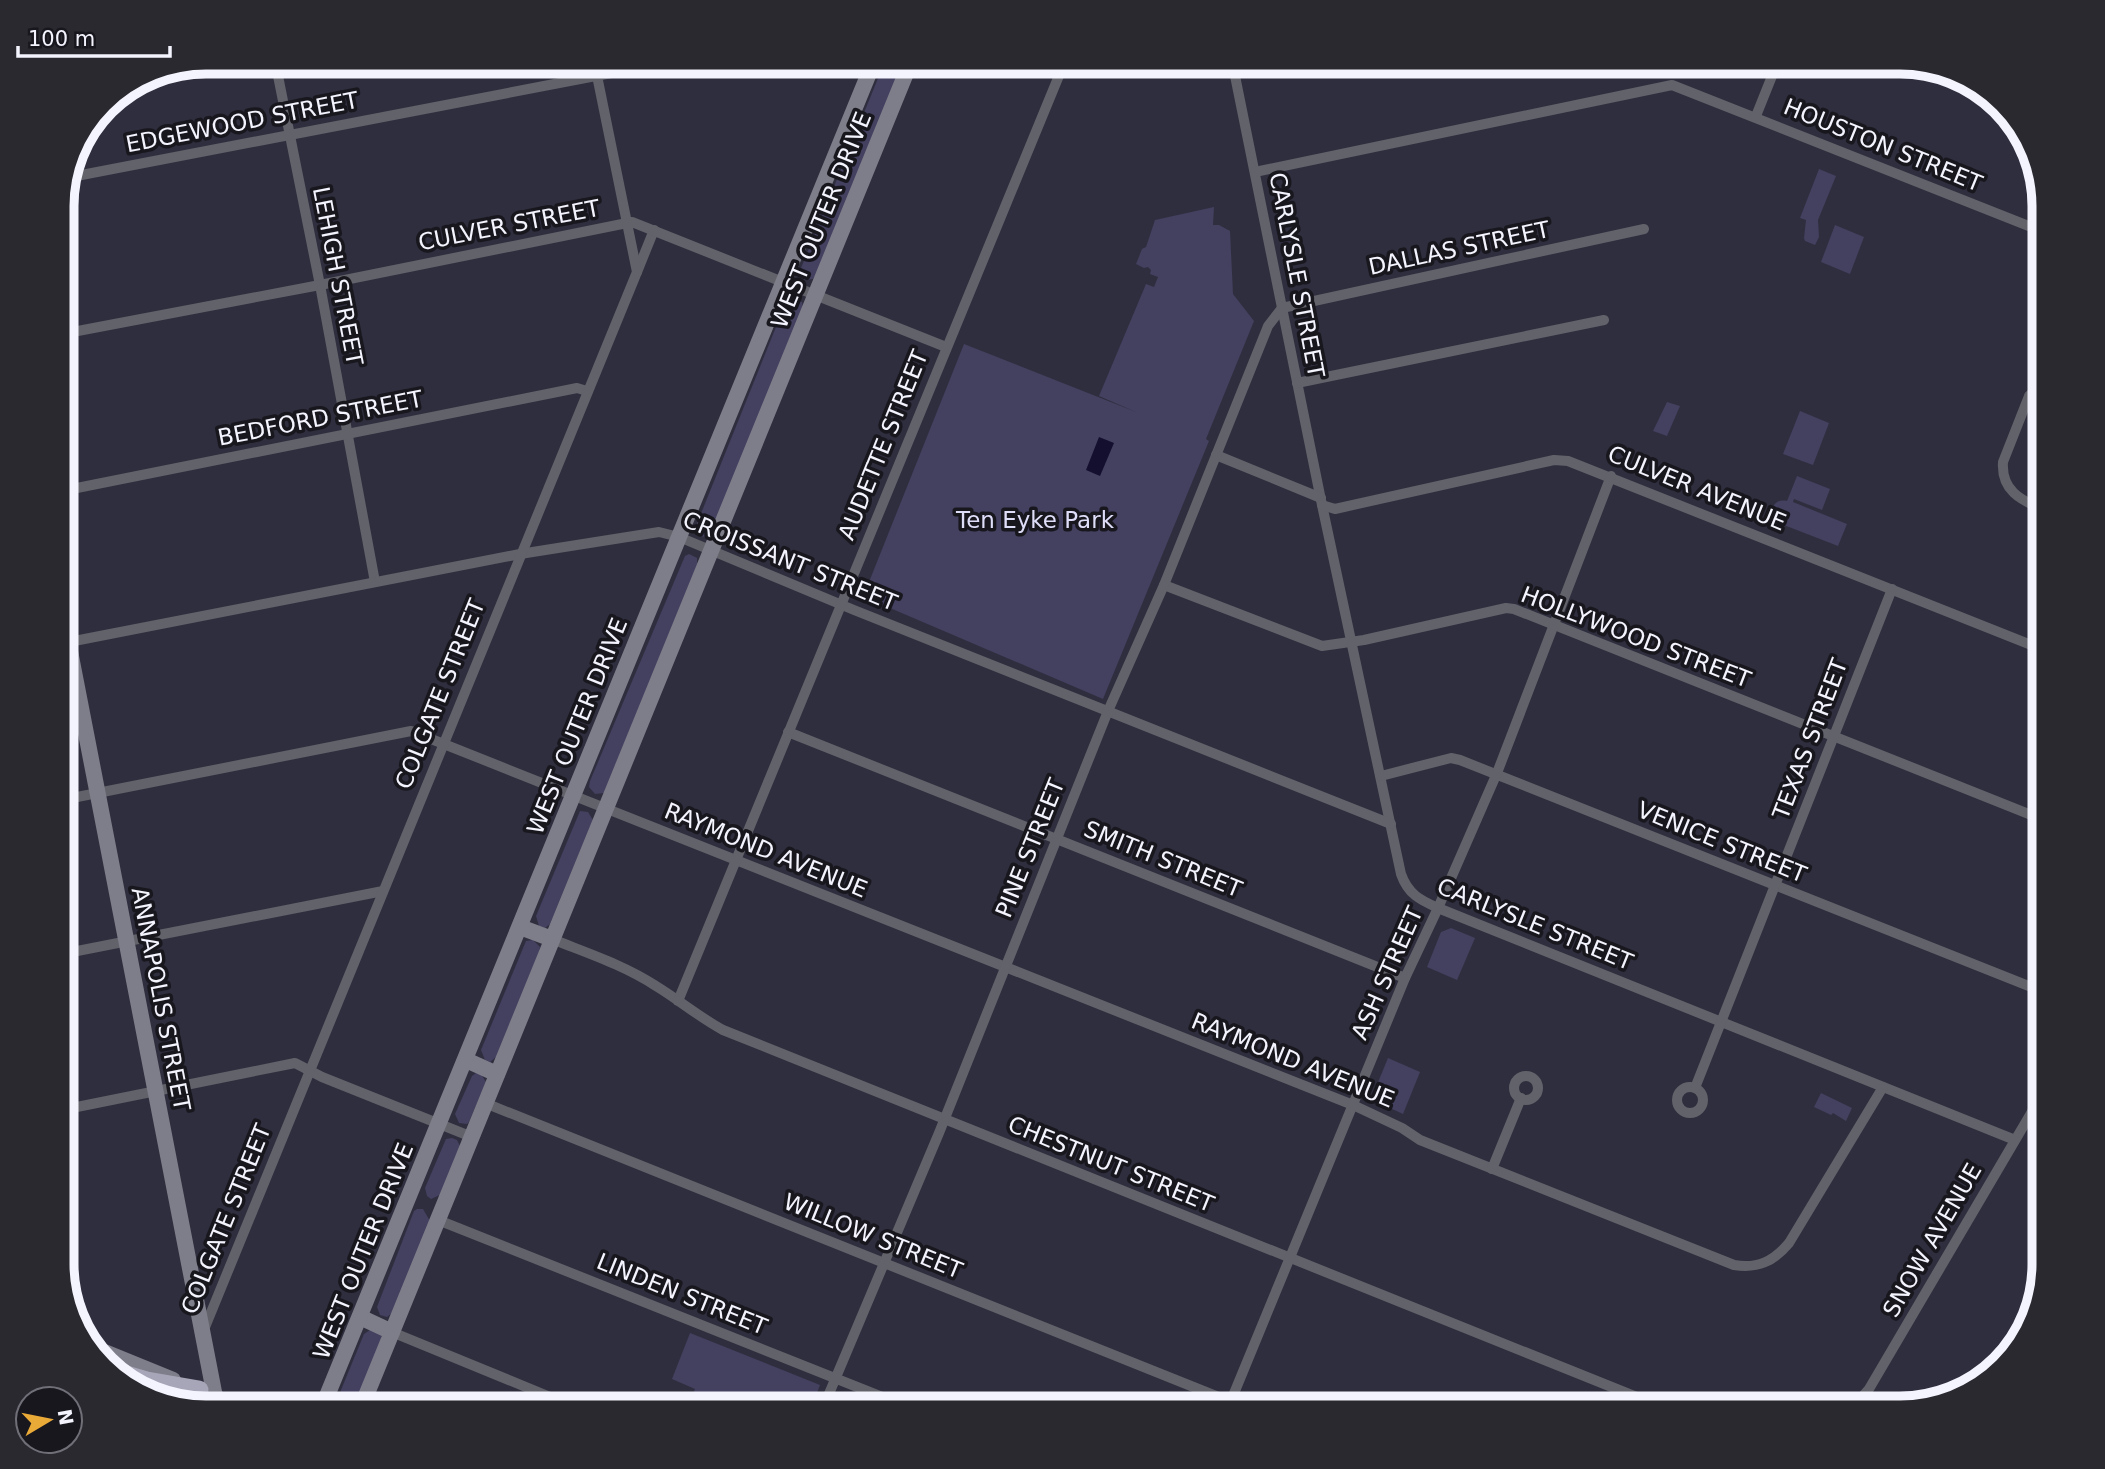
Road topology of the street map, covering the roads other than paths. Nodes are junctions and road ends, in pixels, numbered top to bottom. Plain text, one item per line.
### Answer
1 (277, 74) edge
2 (607, 74) edge
3 (869, 74) edge
4 (906, 74) edge
5 (1060, 74) edge
6 (1235, 74) edge
7 (1773, 74) edge
8 (597, 76) junction
9 (1756, 116) junction
10 (289, 134) junction
11 (1255, 172) junction
12 (77, 176) edge
13 (627, 223) junction
14 (2032, 227) edge
15 (1644, 229) dead end
16 (654, 230) junction
17 (636, 272) junction
18 (784, 282) junction
19 (320, 285) junction
20 (815, 295) junction
21 (1282, 308) junction
22 (1604, 320) dead end
23 (74, 332) edge
24 (946, 347) junction
25 (1297, 383) junction
26 (587, 391) junction
27 (2032, 393) edge
28 (347, 434) junction
29 (1216, 455) junction
30 (1611, 476) junction
31 (74, 489) edge
32 (1321, 502) junction
33 (2032, 504) edge
34 (679, 537) junction
35 (710, 552) junction
36 (520, 554) junction
37 (375, 582) junction
38 (1164, 585) junction
39 (1892, 589) junction
40 (841, 604) junction
41 (1553, 625) junction
42 (74, 641) edge
43 (1353, 642) junction
44 (2032, 645) edge
45 (74, 685) edge
46 (1108, 711) junction
47 (788, 732) junction
48 (1833, 736) junction
49 (443, 743) junction
50 (1497, 774) junction
51 (1381, 776) junction
52 (97, 793) junction
53 (573, 795) junction
54 (74, 798) edge
55 (605, 808) junction
56 (2032, 815) edge
57 (1391, 824) junction
58 (1056, 839) junction
59 (736, 860) junction
60 (1776, 886) junction
61 (383, 891) junction
62 (1438, 908) junction
63 (520, 927) junction
64 (552, 939) junction
65 (126, 942) junction
66 (74, 952) edge
67 (1004, 967) junction
68 (1405, 978) junction
69 (2032, 987) edge
70 (678, 1001) junction
71 (1720, 1021) junction
72 (466, 1060) junction
73 (310, 1070) junction
74 (497, 1074) junction
75 (1883, 1087) junction
76 (1695, 1088) dead end
77 (155, 1090) junction
78 (1521, 1098) dead end
79 (485, 1103) junction
80 (1353, 1105) junction
81 (74, 1107) edge
82 (2032, 1111) edge
83 (944, 1119) junction
84 (440, 1124) junction
85 (472, 1137) junction
86 (2015, 1140) junction
87 (1492, 1169) junction
88 (438, 1220) junction
89 (1290, 1258) junction
90 (882, 1262) junction
91 (360, 1317) junction
92 (203, 1332) junction
93 (392, 1332) junction
94 (111, 1355) edge
95 (835, 1378) junction
96 (145, 1381) edge
97 (207, 1394) junction
98 (212, 1396) edge
99 (330, 1396) edge
100 (366, 1396) edge
101 (548, 1396) edge
102 (828, 1396) edge
103 (880, 1396) edge
104 (1208, 1396) edge
105 (1234, 1396) edge
106 (1634, 1396) edge
107 (1863, 1396) edge

1 - 10 street, LEHIGH STREET
2 - 8 street, EDGEWOOD STREET
3 - 18 main road, WEST OUTER DRIVE
4 - 20 main road, WEST OUTER DRIVE
5 - 24 street, AUDETTE STREET
6 - 11 street, CARLYSLE STREET
7 - 9 street
8 - 10 street, EDGEWOOD STREET
8 - 13 street
9 - 11 street, HOUSTON STREET
9 - 14 street, HOUSTON STREET
10 - 12 street, EDGEWOOD STREET
10 - 19 street, LEHIGH STREET
11 - 21 street, CARLYSLE STREET
13 - 16 street, CULVER STREET
13 - 17 street
13 - 19 street, CULVER STREET
15 - 21 street, DALLAS STREET
16 - 17 street, COLGATE STREET
16 - 18 street, CULVER STREET
17 - 26 street, COLGATE STREET
18 - 20 street, CULVER STREET
18 - 34 main road, WEST OUTER DRIVE
19 - 23 street, CULVER STREET
19 - 28 street, LEHIGH STREET
20 - 24 street, CULVER STREET
20 - 35 main road, WEST OUTER DRIVE
21 - 25 street, CARLYSLE STREET
21 - 29 street, PINE STREET
22 - 25 street
24 - 40 street, AUDETTE STREET
25 - 32 street, CARLYSLE STREET
26 - 28 street, BEDFORD STREET
26 - 36 street, COLGATE STREET
27 - 33 street
28 - 31 street, BEDFORD STREET
28 - 37 street, LEHIGH STREET
29 - 32 street, CULVER AVENUE
29 - 38 street, PINE STREET
30 - 32 street, CULVER AVENUE
30 - 39 street, CULVER AVENUE
30 - 41 street, ASH STREET
32 - 43 street, CARLYSLE STREET
34 - 35 street, CROISSANT STREET
34 - 36 street, CROISSANT STREET
34 - 53 main road, WEST OUTER DRIVE
35 - 40 street, CROISSANT STREET
35 - 55 main road, WEST OUTER DRIVE
36 - 37 street, CROISSANT STREET
36 - 49 street, COLGATE STREET
37 - 42 street, CROISSANT STREET
38 - 43 street, HOLLYWOOD STREET
38 - 46 street, PINE STREET
39 - 44 street, CULVER AVENUE
39 - 48 street, TEXAS STREET
40 - 46 street, CROISSANT STREET
40 - 47 street, AUDETTE STREET
41 - 43 street, HOLLYWOOD STREET
41 - 48 street, HOLLYWOOD STREET
41 - 50 street, ASH STREET
43 - 51 street, CARLYSLE STREET
45 - 52 main road, ANNAPOLIS STREET
46 - 57 street, CROISSANT STREET
46 - 58 street, PINE STREET
47 - 58 street, SMITH STREET
47 - 59 street, AUDETTE STREET
48 - 56 street, HOLLYWOOD STREET
48 - 60 street, TEXAS STREET
49 - 52 street
49 - 53 street, RAYMOND AVENUE
49 - 61 street, COLGATE STREET
50 - 51 street, VENICE STREET
50 - 60 street, VENICE STREET
50 - 62 street, ASH STREET
51 - 57 street, CARLYSLE STREET
52 - 54 street
52 - 65 main road, ANNAPOLIS STREET
53 - 55 street, RAYMOND AVENUE
53 - 63 main road, WEST OUTER DRIVE
55 - 59 street, RAYMOND AVENUE
55 - 64 main road, WEST OUTER DRIVE
57 - 62 street, CARLYSLE STREET
58 - 67 street, PINE STREET
58 - 68 street, SMITH STREET
59 - 67 street, RAYMOND AVENUE
59 - 70 street, AUDETTE STREET
60 - 69 street, VENICE STREET
60 - 71 street, TEXAS STREET
61 - 65 street
61 - 73 street, COLGATE STREET
62 - 68 street, ASH STREET
62 - 71 street, CARLYSLE STREET
63 - 64 main road
63 - 72 main road, WEST OUTER DRIVE
64 - 70 street, CHESTNUT STREET
64 - 74 main road, WEST OUTER DRIVE
65 - 66 street
65 - 77 main road, ANNAPOLIS STREET
67 - 80 street, RAYMOND AVENUE
67 - 83 street, PINE STREET
68 - 80 street, ASH STREET
70 - 83 street, CHESTNUT STREET
71 - 75 street, CARLYSLE STREET
71 - 76 street, TEXAS STREET
72 - 74 main road
72 - 84 main road, WEST OUTER DRIVE
73 - 77 street
73 - 84 street
73 - 92 street, COLGATE STREET
74 - 79 main road, WEST OUTER DRIVE
75 - 86 street, CARLYSLE STREET
75 - 87 street, RAYMOND AVENUE
77 - 81 street
77 - 92 main road, ANNAPOLIS STREET
78 - 87 street
79 - 85 main road, WEST OUTER DRIVE
79 - 90 street, WILLOW STREET
80 - 87 street, RAYMOND AVENUE
80 - 89 street, ASH STREET
82 - 86 street, SNOW AVENUE
83 - 89 street, CHESTNUT STREET
83 - 90 street, PINE STREET
84 - 85 street
84 - 91 main road, WEST OUTER DRIVE
85 - 88 main road, WEST OUTER DRIVE
86 - 107 street, SNOW AVENUE
88 - 93 main road, WEST OUTER DRIVE
88 - 95 street, LINDEN STREET
89 - 105 street, ASH STREET
89 - 106 street, CHESTNUT STREET
90 - 95 street, PINE STREET
90 - 104 street, WILLOW STREET
91 - 93 main road
91 - 99 main road, WEST OUTER DRIVE
92 - 97 main road, ANNAPOLIS STREET
93 - 100 main road, WEST OUTER DRIVE
93 - 101 street
94 - 97 main road
95 - 102 street, PINE STREET
95 - 103 street, LINDEN STREET
96 - 97 highway
97 - 98 main road

